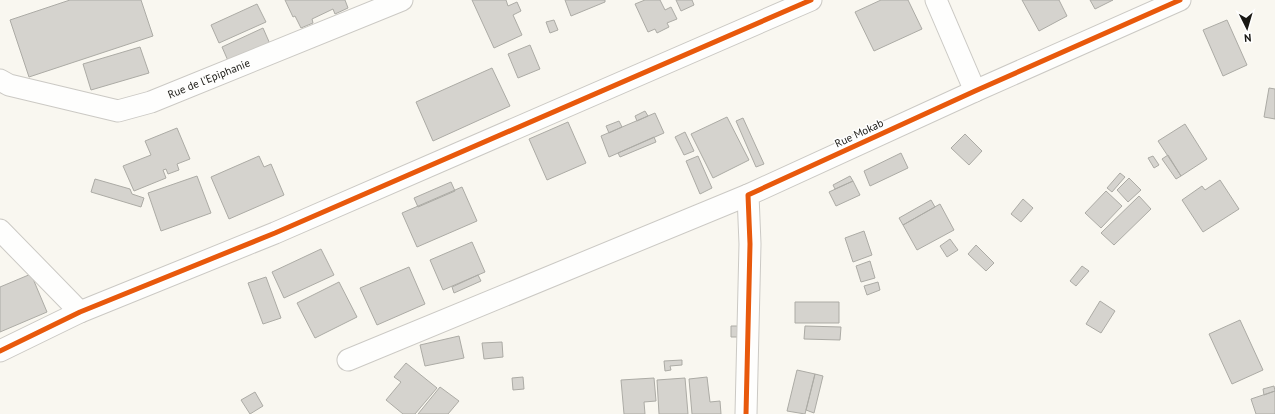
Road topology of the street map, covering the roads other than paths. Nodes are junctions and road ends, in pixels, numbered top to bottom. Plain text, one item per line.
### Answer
1 (402, 0) edge
2 (811, 0) edge
3 (936, 0) edge
4 (1180, 0) edge
5 (5, 82) edge
6 (975, 91) junction
7 (748, 195) junction
8 (0, 230) edge
9 (80, 312) junction
10 (0, 351) edge
11 (348, 360) dead end
12 (746, 414) edge

1 - 5 street, Rue de l'Epiphanie
2 - 9 street
3 - 6 street
4 - 6 street, Rue Mokab
6 - 7 street, Rue Mokab
7 - 11 street, Rue Mokab
7 - 12 street
8 - 9 street
9 - 10 street

